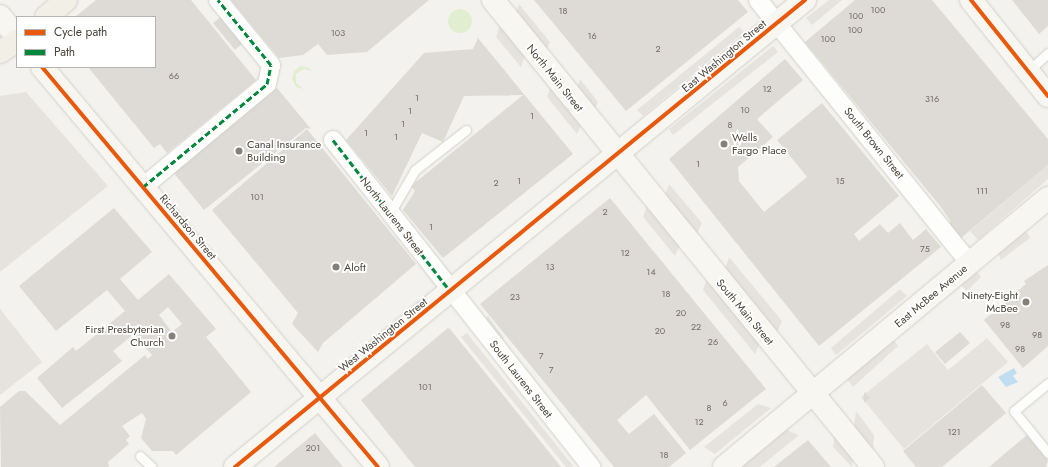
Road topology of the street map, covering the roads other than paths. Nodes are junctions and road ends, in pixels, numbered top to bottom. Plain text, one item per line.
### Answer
1 (66, 0) edge
2 (218, 0) edge
3 (493, 0) edge
4 (758, 0) edge
5 (805, 0) edge
6 (970, 0) edge
7 (0, 16) edge
8 (47, 16) edge
9 (778, 22) junction
10 (16, 36) edge
11 (16, 42) edge
12 (0, 52) edge
13 (1048, 53) edge
14 (43, 68) edge
15 (1028, 71) junction
16 (1048, 96) edge
17 (466, 130) dead end
18 (333, 140) dead end
19 (617, 156) junction
20 (143, 187) junction
21 (1048, 198) edge
22 (390, 213) junction
23 (970, 264) junction
24 (451, 292) junction
25 (1048, 382) edge
26 (814, 394) junction
27 (320, 398) junction
28 (1048, 454) edge
29 (140, 456) dead end
30 (152, 467) edge
31 (235, 467) edge
32 (378, 467) edge
33 (590, 467) edge
34 (724, 467) edge
35 (873, 467) edge

1 - 8 main road
2 - 20 street
3 - 19 street, North Main Street
4 - 9 street, South Brown Street
5 - 9 street, East Washington Street
6 - 15 street
7 - 10 street
9 - 19 street, East Washington Street
9 - 23 street, South Brown Street
11 - 12 main road
13 - 15 lane
14 - 20 street, Richardson Street
15 - 16 street
17 - 22 lane
18 - 22 street, North Laurens Street
19 - 24 street, West Washington Street
19 - 26 street, South Main Street
20 - 27 street, Richardson Street
21 - 23 street, East McBee Avenue
22 - 24 street, North Laurens Street
23 - 26 street, East McBee Avenue
24 - 27 street, West Washington Street
24 - 33 street, South Laurens Street
25 - 28 lane
26 - 34 street, East McBee Avenue
26 - 35 street, South Main Street
27 - 31 street, West Washington Street
27 - 32 street, Richardson Street
29 - 30 lane

